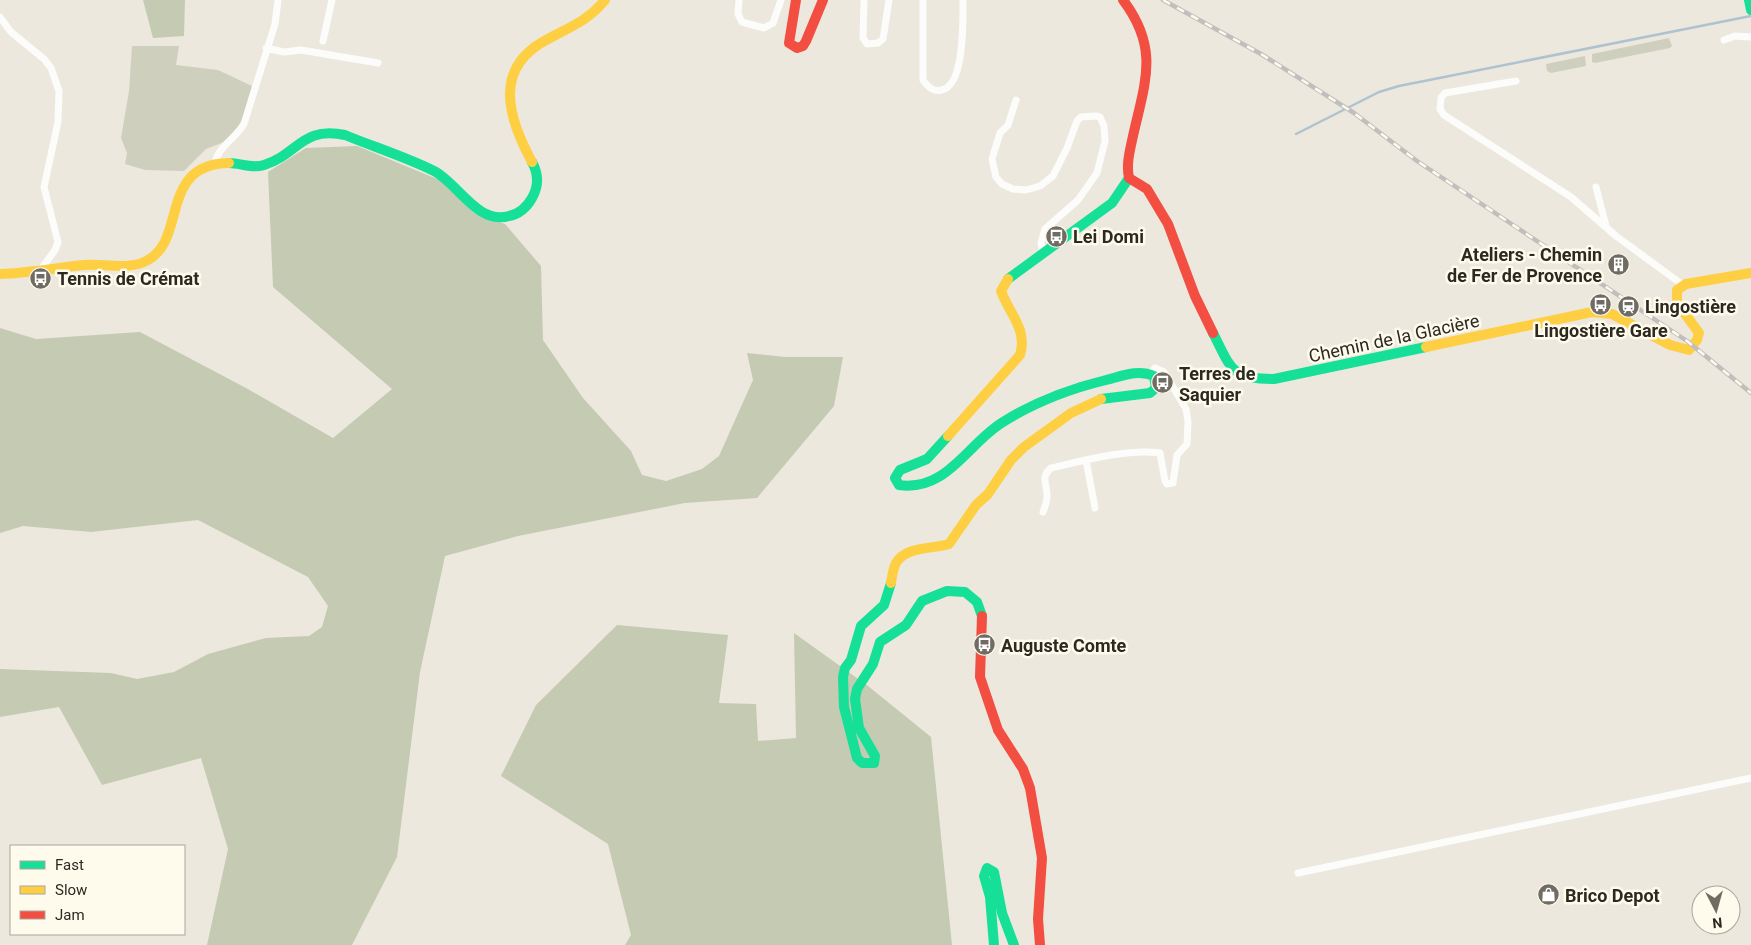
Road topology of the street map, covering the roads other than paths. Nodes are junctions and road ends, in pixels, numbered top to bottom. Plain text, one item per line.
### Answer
1 (278, 0) edge
2 (332, 0) edge
3 (605, 0) edge
4 (739, 0) edge
5 (782, 0) edge
6 (796, 0) edge
7 (823, 0) edge
8 (864, 0) edge
9 (889, 0) edge
10 (923, 0) edge
11 (963, 0) edge
12 (1123, 0) edge
13 (0, 17) edge
14 (1751, 37) edge
15 (1724, 40) dead end
16 (323, 41) dead end
17 (266, 48) junction
18 (378, 63) dead end
19 (1516, 81) dead end
20 (1016, 100) dead end
21 (215, 164) junction
22 (1130, 181) junction
23 (1596, 187) dead end
24 (1606, 227) junction
25 (1043, 253) junction
26 (38, 272) junction
27 (1751, 273) edge
28 (0, 274) edge
29 (1683, 285) junction
30 (1150, 374) junction
31 (1086, 460) junction
32 (1095, 508) dead end
33 (1043, 512) dead end
34 (1751, 778) edge
35 (1298, 874) dead end
36 (994, 945) edge
37 (1014, 945) edge
38 (1040, 945) edge

1 - 17 street
2 - 16 street
3 - 21 street
4 - 5 street
6 - 7 street
8 - 9 street
10 - 11 street
12 - 22 street
13 - 26 street
14 - 15 street
17 - 18 street
17 - 21 street
19 - 24 street
20 - 25 street
21 - 26 street
22 - 25 street
22 - 29 street, Chemin de la Glacière
23 - 24 street
24 - 29 street
25 - 30 street
26 - 28 street
27 - 29 street
30 - 31 street
30 - 38 street
31 - 32 street
31 - 33 street
34 - 35 street
36 - 37 street

